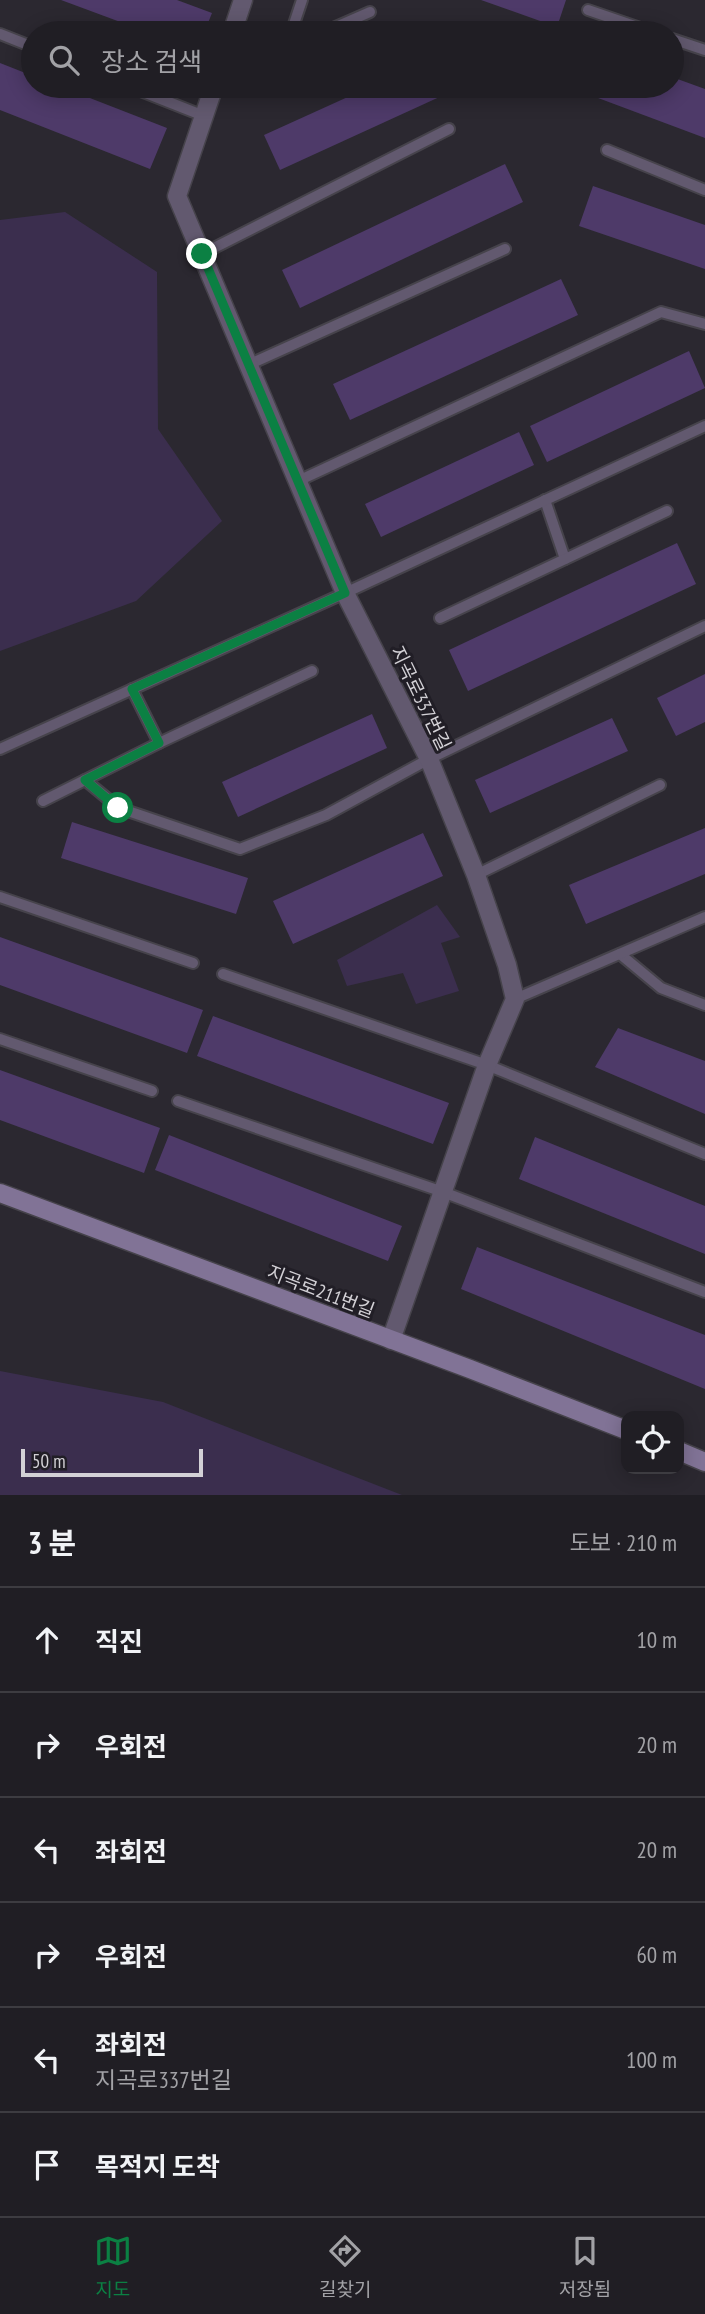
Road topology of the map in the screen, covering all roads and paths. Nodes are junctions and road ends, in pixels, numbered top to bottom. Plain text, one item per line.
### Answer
1 (243, 0) edge
2 (302, 0) edge
3 (588, 10) dead end
4 (370, 12) dead end
5 (236, 21) edge
6 (295, 21) edge
7 (349, 21) edge
8 (620, 21) edge
9 (0, 34) edge
10 (21, 42) edge
11 (684, 43) edge
12 (705, 50) edge
13 (158, 98) edge
14 (210, 98) edge
15 (204, 116) junction
16 (449, 129) dead end
17 (607, 150) dead end
18 (705, 190) edge
19 (505, 249) dead end
20 (202, 254) junction
21 (705, 324) edge
22 (248, 365) junction
23 (705, 426) edge
24 (298, 481) junction
25 (545, 500) junction
26 (667, 511) dead end
27 (565, 559) junction
28 (345, 593) junction
29 (440, 618) dead end
30 (705, 626) edge
31 (312, 671) dead end
32 (132, 689) junction
33 (159, 743) junction
34 (0, 749) edge
35 (429, 759) junction
36 (85, 780) junction
37 (660, 785) dead end
38 (43, 801) dead end
39 (476, 874) junction
40 (0, 897) edge
41 (705, 917) edge
42 (620, 954) junction
43 (193, 964) dead end
44 (223, 974) dead end
45 (515, 999) junction
46 (705, 1005) edge
47 (0, 1039) edge
48 (487, 1065) junction
49 (152, 1091) dead end
50 (178, 1101) dead end
51 (705, 1154) edge
52 (443, 1192) junction
53 (0, 1193) edge
54 (705, 1292) edge
55 (391, 1340) junction
56 (621, 1428) edge
57 (684, 1453) edge
58 (705, 1462) edge

1 - 5 street
2 - 6 lane
3 - 8 lane
4 - 7 lane
9 - 10 lane
11 - 12 lane
13 - 15 lane
14 - 15 street, 지곡로337번길
15 - 20 street, 지곡로337번길
16 - 20 lane
17 - 18 lane
19 - 22 lane
20 - 22 street, 지곡로337번길
21 - 24 lane
22 - 24 street, 지곡로337번길
23 - 25 lane
24 - 28 street, 지곡로337번길
25 - 27 lane
25 - 28 lane
26 - 27 lane
27 - 29 lane
28 - 32 lane
28 - 35 street, 지곡로337번길
30 - 35 lane
31 - 33 lane
32 - 33 lane
32 - 34 lane
33 - 36 lane
35 - 36 lane
35 - 39 street, 지곡로337번길
36 - 38 lane
37 - 39 lane
39 - 45 street, 지곡로337번길
40 - 43 lane
41 - 42 lane
42 - 45 lane
42 - 46 lane
44 - 48 lane
45 - 48 street
47 - 49 lane
48 - 51 lane
48 - 52 street
50 - 52 lane
52 - 54 lane
52 - 55 street
53 - 55 main road, 지곡로211번길
55 - 56 main road, 지곡로211번길
57 - 58 main road

